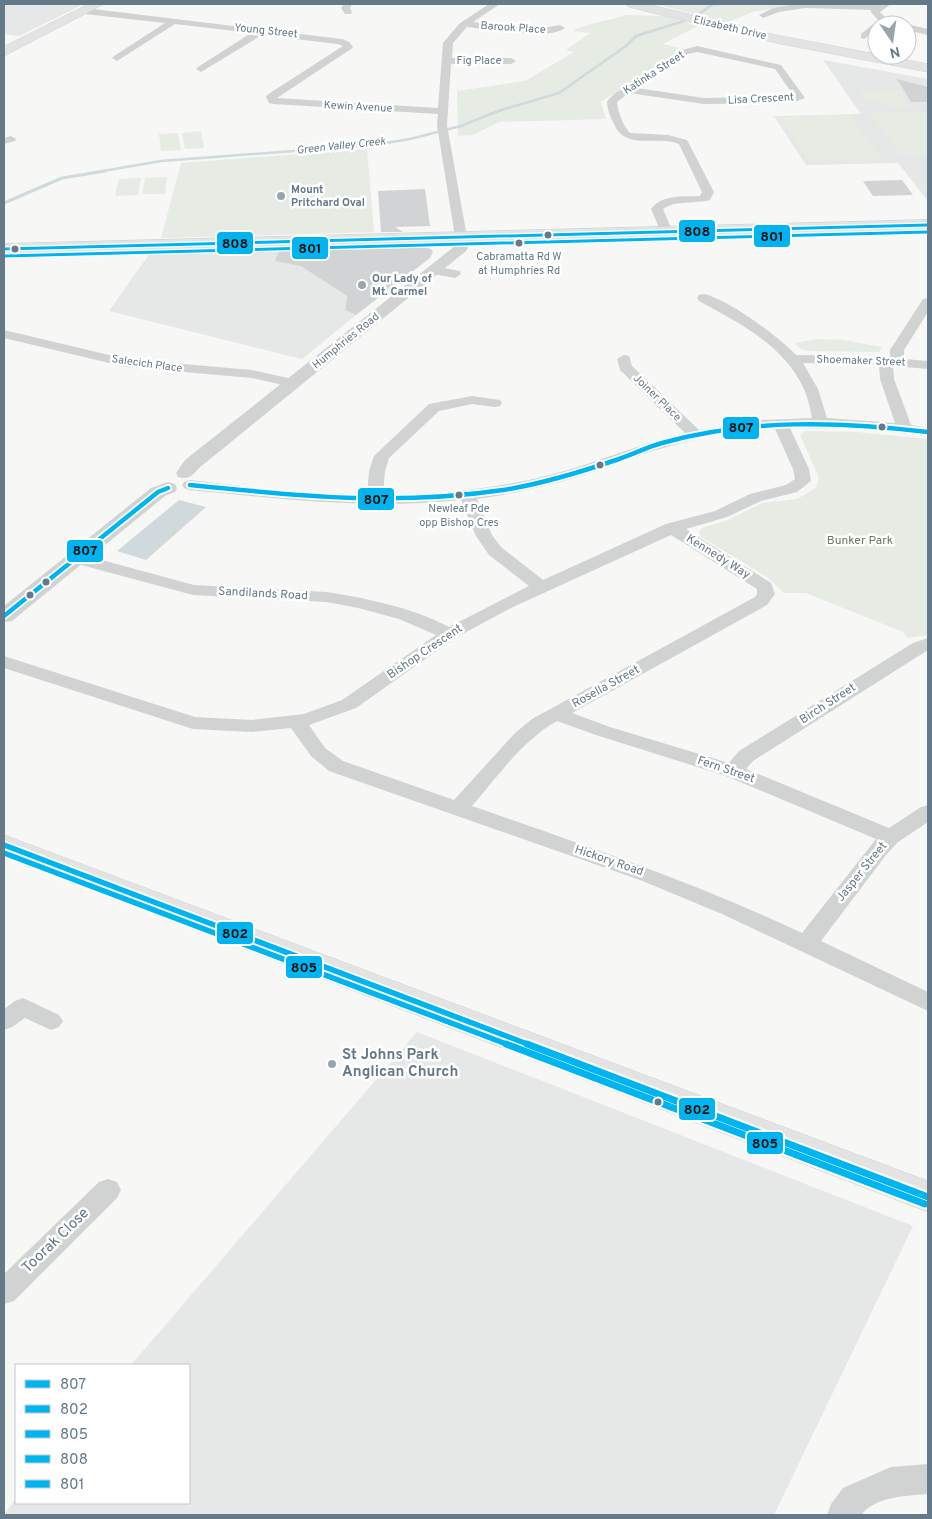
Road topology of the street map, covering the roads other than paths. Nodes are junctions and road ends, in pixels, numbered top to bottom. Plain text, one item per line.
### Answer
1 (98, 4) edge
2 (496, 4) edge
3 (633, 4) edge
4 (889, 4) edge
5 (877, 8) junction
6 (85, 11) junction
7 (763, 15) dead end
8 (878, 15) edge
9 (174, 21) junction
10 (466, 24) junction
11 (560, 28) dead end
12 (261, 31) junction
13 (867, 33) edge
14 (864, 36) dead end
15 (691, 50) joint
16 (827, 50) junction
17 (4, 52) edge
18 (117, 58) dead end
19 (448, 61) junction
20 (511, 61) dead end
21 (928, 68) edge
22 (201, 69) dead end
23 (928, 73) edge
24 (628, 90) junction
25 (273, 101) joint
26 (444, 111) junction
27 (928, 225) edge
28 (811, 228) junction
29 (666, 230) junction
30 (576, 234) junction
31 (461, 237) junction
32 (4, 249) edge
33 (433, 270) junction
34 (455, 274) dead end
35 (704, 298) dead end
36 (928, 302) edge
37 (4, 334) edge
38 (624, 359) dead end
39 (793, 359) junction
40 (892, 360) junction
41 (928, 365) edge
42 (292, 383) junction
43 (495, 403) dead end
44 (821, 422) junction
45 (780, 423) junction
46 (904, 428) junction
47 (928, 432) edge
48 (695, 434) junction
49 (188, 479) junction
50 (467, 495) junction
51 (375, 500) junction
52 (672, 528) junction
53 (76, 558) junction
54 (541, 587) junction
55 (765, 587) joint
56 (4, 616) edge
57 (449, 634) junction
58 (928, 643) edge
59 (4, 662) edge
60 (557, 714) junction
61 (296, 721) junction
62 (732, 771) junction
63 (458, 808) junction
64 (928, 812) edge
65 (891, 837) junction
66 (4, 845) edge
67 (806, 944) junction
68 (928, 1002) edge
69 (4, 1021) edge
70 (51, 1021) dead end
71 (108, 1190) dead end
72 (928, 1197) edge
73 (7, 1282) edge
74 (928, 1479) edge
75 (842, 1515) edge

1 - 6 main road
2 - 10 street
3 - 16 main road, Elizabeth Drive
4 - 5 street
5 - 7 street
5 - 8 street
6 - 9 street, Young Street
6 - 17 main road
9 - 12 street, Young Street
9 - 18 street
10 - 11 street, Barook Place
10 - 19 street
12 - 22 street
12 - 25 street, Young Street
13 - 14 street
15 - 24 street, Katinka Street
15 - 24 street, Lisa Crescent
16 - 21 main road, Elizabeth Drive
16 - 23 main road, Elizabeth Drive
19 - 20 street, Fig Place
19 - 26 street
24 - 29 street, Katinka Street
25 - 26 street, Kewin Avenue
26 - 31 street
27 - 28 main road
28 - 29 main road
28 - 30 main road
29 - 30 main road
30 - 31 main road
31 - 32 main road
31 - 33 street, Humphries Road
33 - 34 street
33 - 42 street, Humphries Road
35 - 39 street
36 - 40 street
37 - 42 street, Salecich Place
38 - 48 street, Joiner Place
39 - 40 street, Shoemaker Street
39 - 44 street
40 - 41 street, Shoemaker Street
40 - 46 street
42 - 49 street, Humphries Road
43 - 51 street
44 - 45 street
44 - 46 street
45 - 48 street
45 - 52 street, Bishop Crescent
46 - 47 street
48 - 50 street
49 - 51 street
49 - 53 street
50 - 51 street
50 - 54 street
52 - 54 street, Bishop Crescent
52 - 55 street, Kennedy Way
53 - 56 street
53 - 57 street, Sandilands Road
54 - 57 street, Bishop Crescent
55 - 60 street, Rosella Street
57 - 61 street, Bishop Crescent
58 - 62 street, Birch Street
59 - 61 street, Bishop Crescent
60 - 62 street, Fern Street
60 - 63 street, Rosella Street
61 - 63 street, Hickory Road
62 - 65 street, Fern Street
63 - 67 street, Hickory Road
64 - 65 street, Jasper Street
65 - 67 street, Jasper Street
66 - 72 main road
67 - 68 street, Hickory Road
69 - 70 street
71 - 73 street, Toorak Close
74 - 75 street

